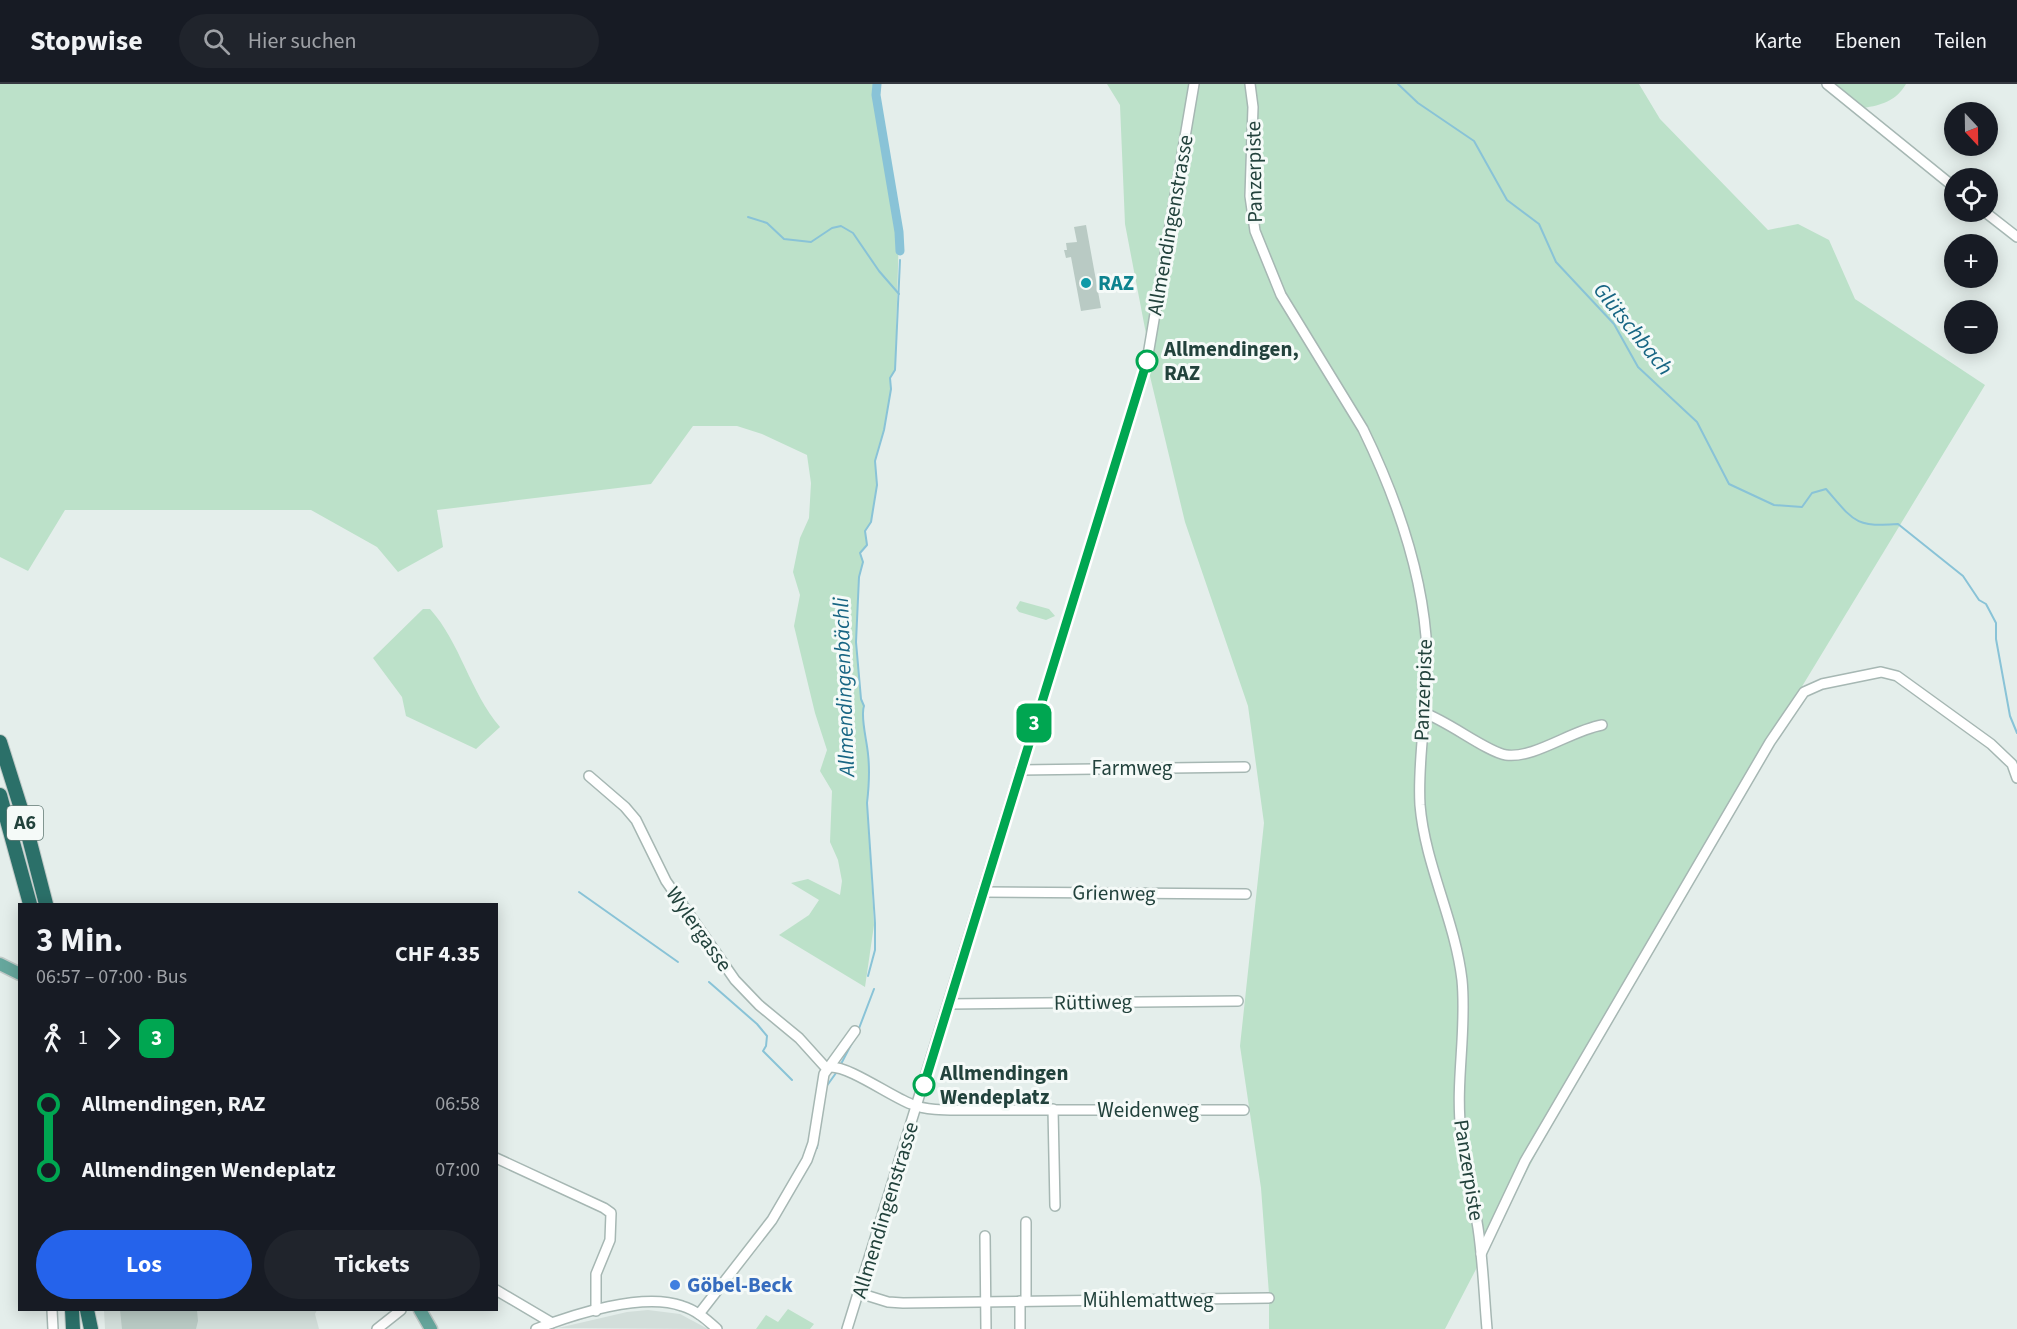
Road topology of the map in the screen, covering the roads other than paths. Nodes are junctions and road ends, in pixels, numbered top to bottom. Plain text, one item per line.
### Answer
1 (1194, 84) edge
2 (1250, 84) edge
3 (1827, 84) edge
4 (1944, 179) edge
5 (1998, 222) edge
6 (2017, 237) edge
7 (1424, 713) junction
8 (1602, 725) dead end
9 (0, 742) edge
10 (1245, 767) dead end
11 (1020, 770) junction
12 (589, 776) dead end
13 (2017, 778) edge
14 (0, 795) edge
15 (983, 892) junction
16 (1246, 894) dead end
17 (30, 903) edge
18 (46, 903) edge
19 (0, 964) edge
20 (18, 973) edge
21 (1238, 1001) dead end
22 (948, 1004) junction
23 (855, 1030) dead end
24 (828, 1068) junction
25 (918, 1106) junction
26 (1053, 1110) junction
27 (1244, 1110) dead end
28 (498, 1159) edge
29 (1055, 1206) dead end
30 (1026, 1222) dead end
31 (985, 1236) dead end
32 (1480, 1254) junction
33 (498, 1291) edge
34 (859, 1293) junction
35 (1269, 1298) dead end
36 (986, 1301) junction
37 (1023, 1301) junction
38 (52, 1311) edge
39 (72, 1311) edge
40 (86, 1311) edge
41 (86, 1311) edge
42 (400, 1311) edge
43 (421, 1311) edge
44 (596, 1311) junction
45 (699, 1314) junction
46 (552, 1323) junction
47 (53, 1329) edge
48 (73, 1329) edge
49 (86, 1329) edge
50 (91, 1329) edge
51 (377, 1329) edge
52 (432, 1329) edge
53 (536, 1329) edge
54 (717, 1329) edge
55 (848, 1329) edge
56 (986, 1329) edge
57 (1020, 1329) edge
58 (1487, 1329) edge

1 - 11 street, Allmendingenstrasse
2 - 7 street, Panzerpiste
3 - 4 street
5 - 6 street
7 - 8 street
7 - 32 street, Panzerpiste
9 - 18 highway, A6
10 - 11 street, Farmweg
11 - 15 street, Allmendingenstrasse
12 - 24 street, Wylergasse
13 - 32 street
14 - 17 highway, A6
15 - 16 street, Grienweg
15 - 22 street, Allmendingenstrasse
19 - 20 main road
21 - 22 street, Rüttiweg
22 - 25 street, Allmendingenstrasse
23 - 24 street
24 - 25 street, Wylergasse
24 - 45 street
25 - 26 street, Weidenweg
25 - 34 street, Allmendingenstrasse
26 - 27 street, Weidenweg
26 - 29 street
28 - 44 street
30 - 37 street
31 - 36 street
32 - 58 street, Panzerpiste
33 - 46 street
34 - 36 street, Mühlemattweg
34 - 55 street, Allmendingenstrasse
35 - 37 street, Mühlemattweg
36 - 37 street, Mühlemattweg
36 - 56 street
37 - 57 street
38 - 47 street
39 - 48 highway
40 - 49 highway
41 - 50 highway
42 - 51 street
43 - 52 main road
44 - 45 street
44 - 46 street
45 - 54 street
46 - 53 street

